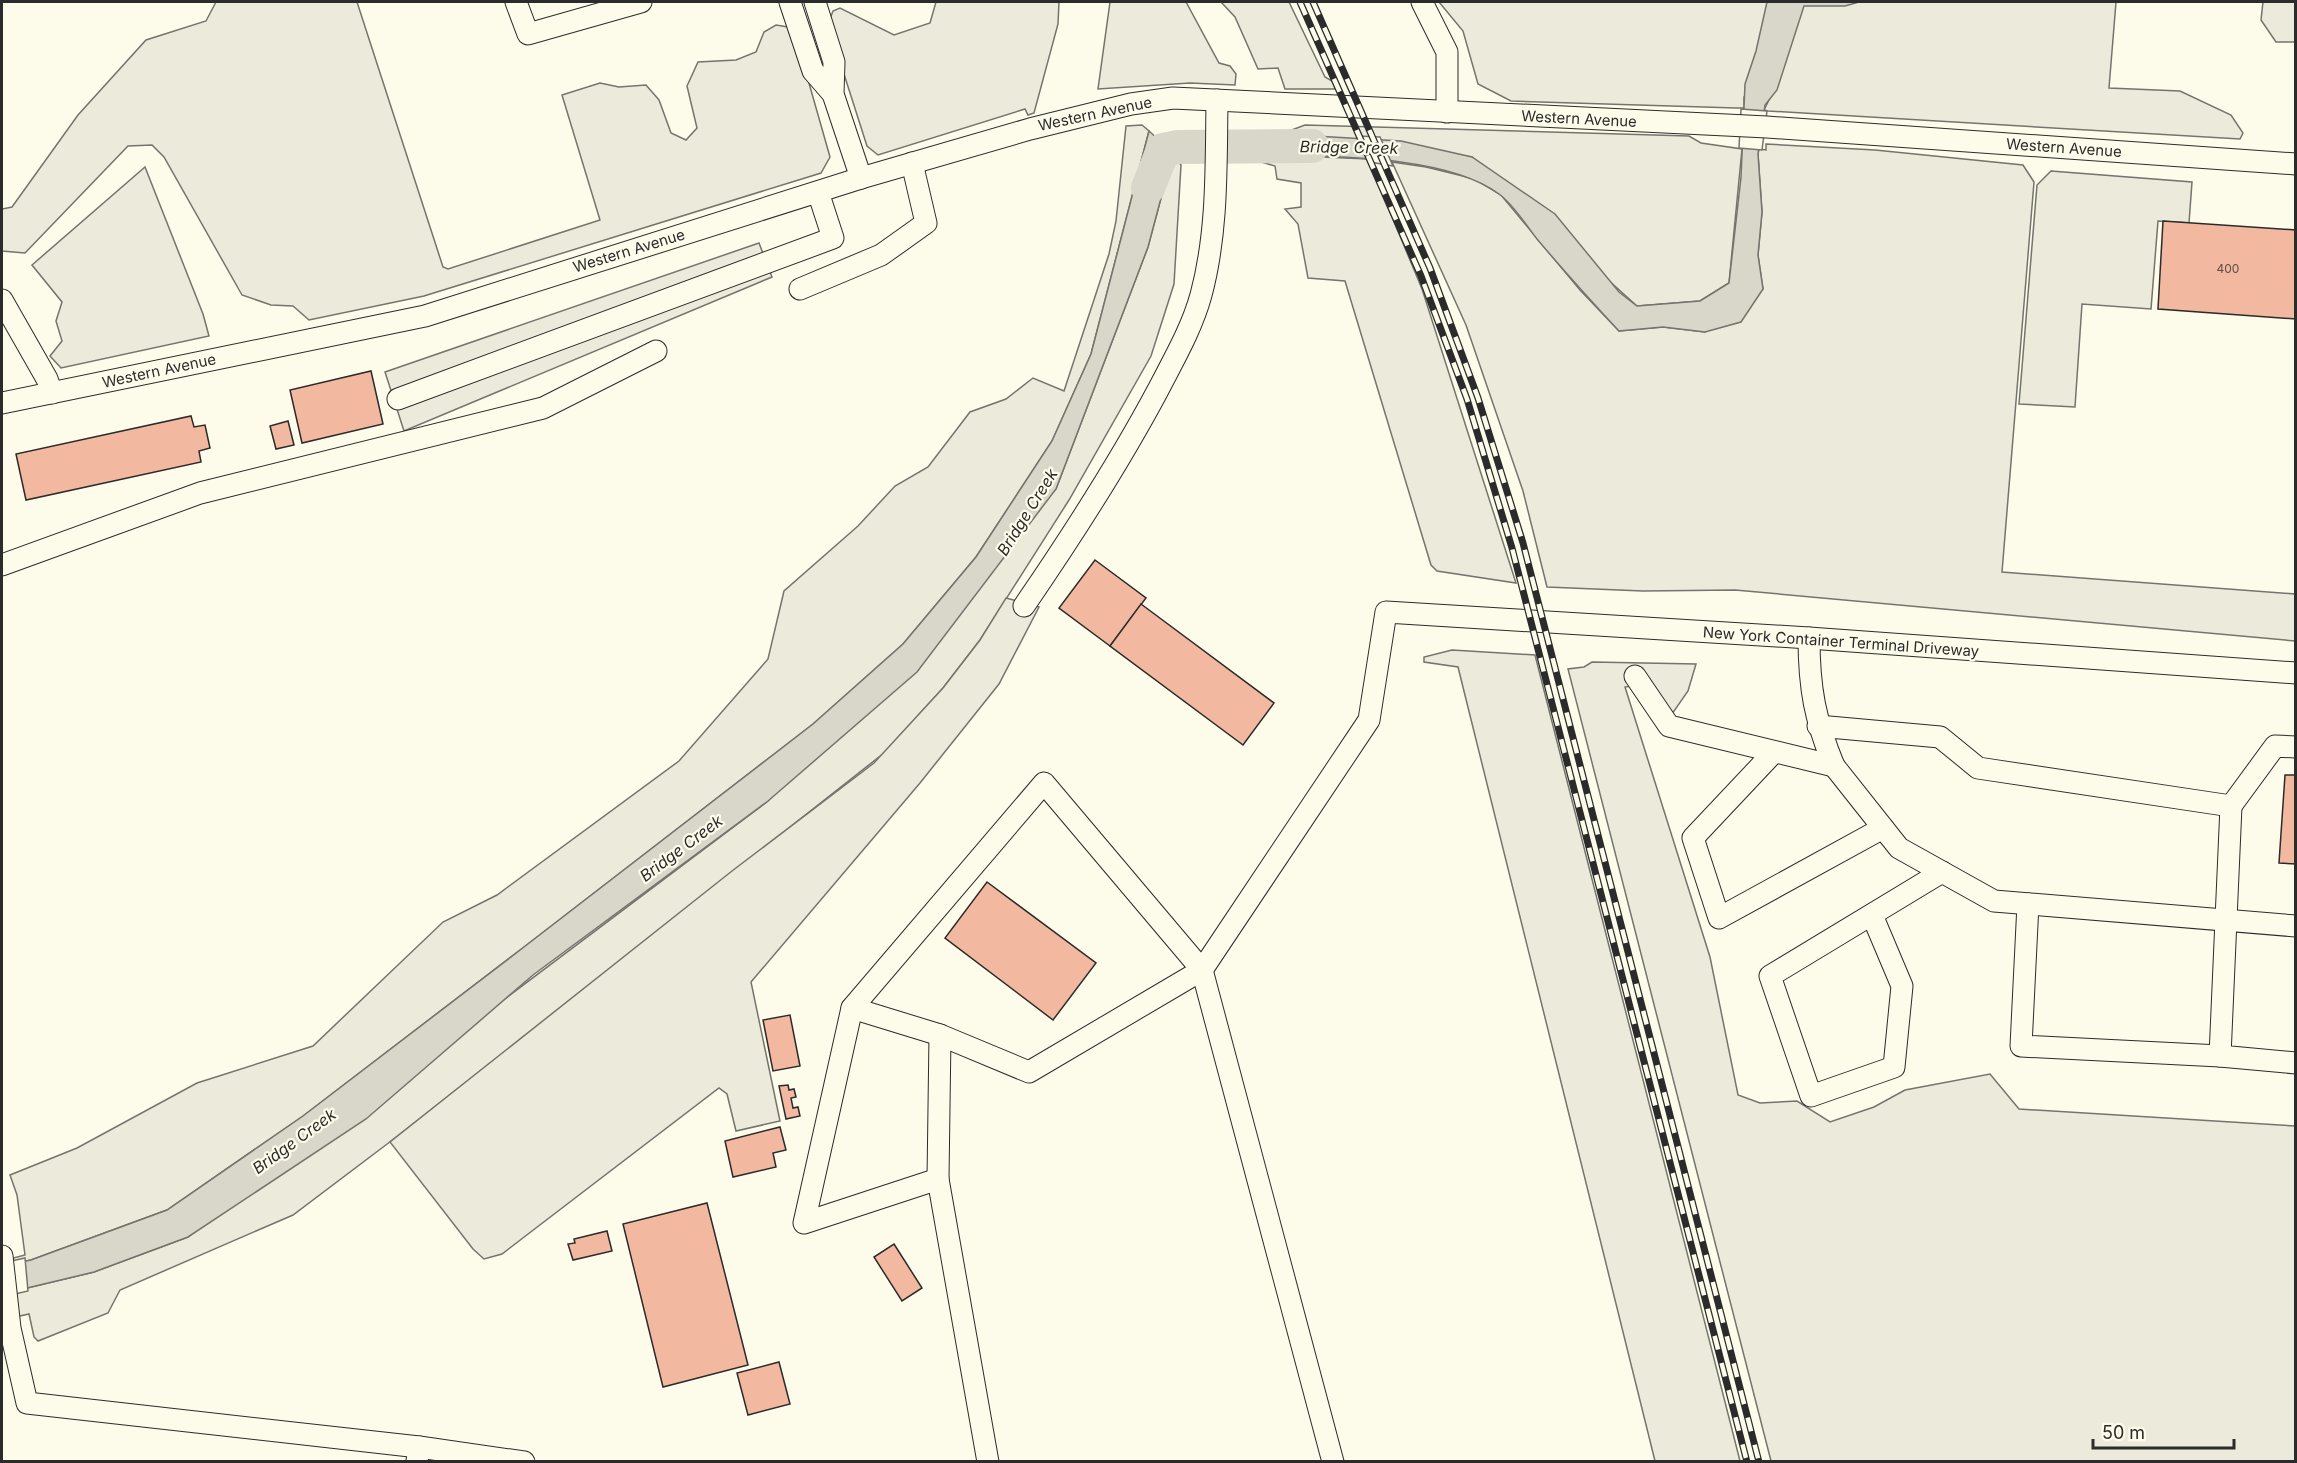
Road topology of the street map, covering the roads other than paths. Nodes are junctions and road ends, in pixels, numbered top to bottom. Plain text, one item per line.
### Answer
1 (516, 2) edge
2 (641, 2) edge
3 (790, 2) edge
4 (815, 2) edge
5 (1422, 2) edge
6 (833, 94) junction
7 (1217, 100) junction
8 (1447, 112) junction
9 (912, 164) junction
10 (2295, 164) edge
11 (861, 178) junction
12 (818, 192) junction
13 (800, 289) dead end
14 (2, 300) edge
15 (656, 351) dead end
16 (51, 393) junction
17 (398, 399) dead end
18 (2, 403) edge
19 (2, 566) edge
20 (1024, 606) dead end
21 (1809, 638) junction
22 (2295, 673) edge
23 (1635, 676) dead end
24 (1818, 726) junction
25 (2295, 747) edge
26 (1774, 752) junction
27 (1834, 766) junction
28 (2231, 806) junction
29 (1883, 828) junction
30 (1942, 872) junction
31 (2028, 904) junction
32 (1872, 915) junction
33 (2226, 921) junction
34 (2295, 927) edge
35 (1202, 970) junction
36 (852, 1008) junction
37 (940, 1035) junction
38 (2220, 1056) junction
39 (2295, 1063) edge
40 (938, 1179) junction
41 (2, 1256) edge
42 (418, 1454) edge
43 (524, 1461) edge
44 (988, 1461) edge
45 (1333, 1461) edge

1 - 2 street
3 - 6 street
4 - 6 street
5 - 8 street
6 - 11 street
7 - 8 street, Western Avenue
7 - 9 street, Western Avenue
7 - 20 street
8 - 10 street, Western Avenue
9 - 11 street, Western Avenue
9 - 13 street
11 - 12 street, Western Avenue
12 - 16 street, Western Avenue
12 - 17 street
14 - 16 street
15 - 19 street
16 - 18 street, Western Avenue
21 - 22 street, New York Container Terminal Driveway
21 - 24 street
21 - 35 street, New York Container Terminal Driveway
23 - 26 street
24 - 27 street
24 - 28 street
25 - 28 street
26 - 27 street
26 - 29 street
27 - 29 street
28 - 33 street
29 - 30 street
30 - 31 street
30 - 32 street
31 - 33 street
31 - 38 street
32 - 32 street
33 - 34 street
33 - 38 street
35 - 36 street
35 - 37 street
35 - 45 street
36 - 37 street
36 - 40 street
37 - 40 street
38 - 39 street
40 - 44 street
41 - 42 street
42 - 43 street

